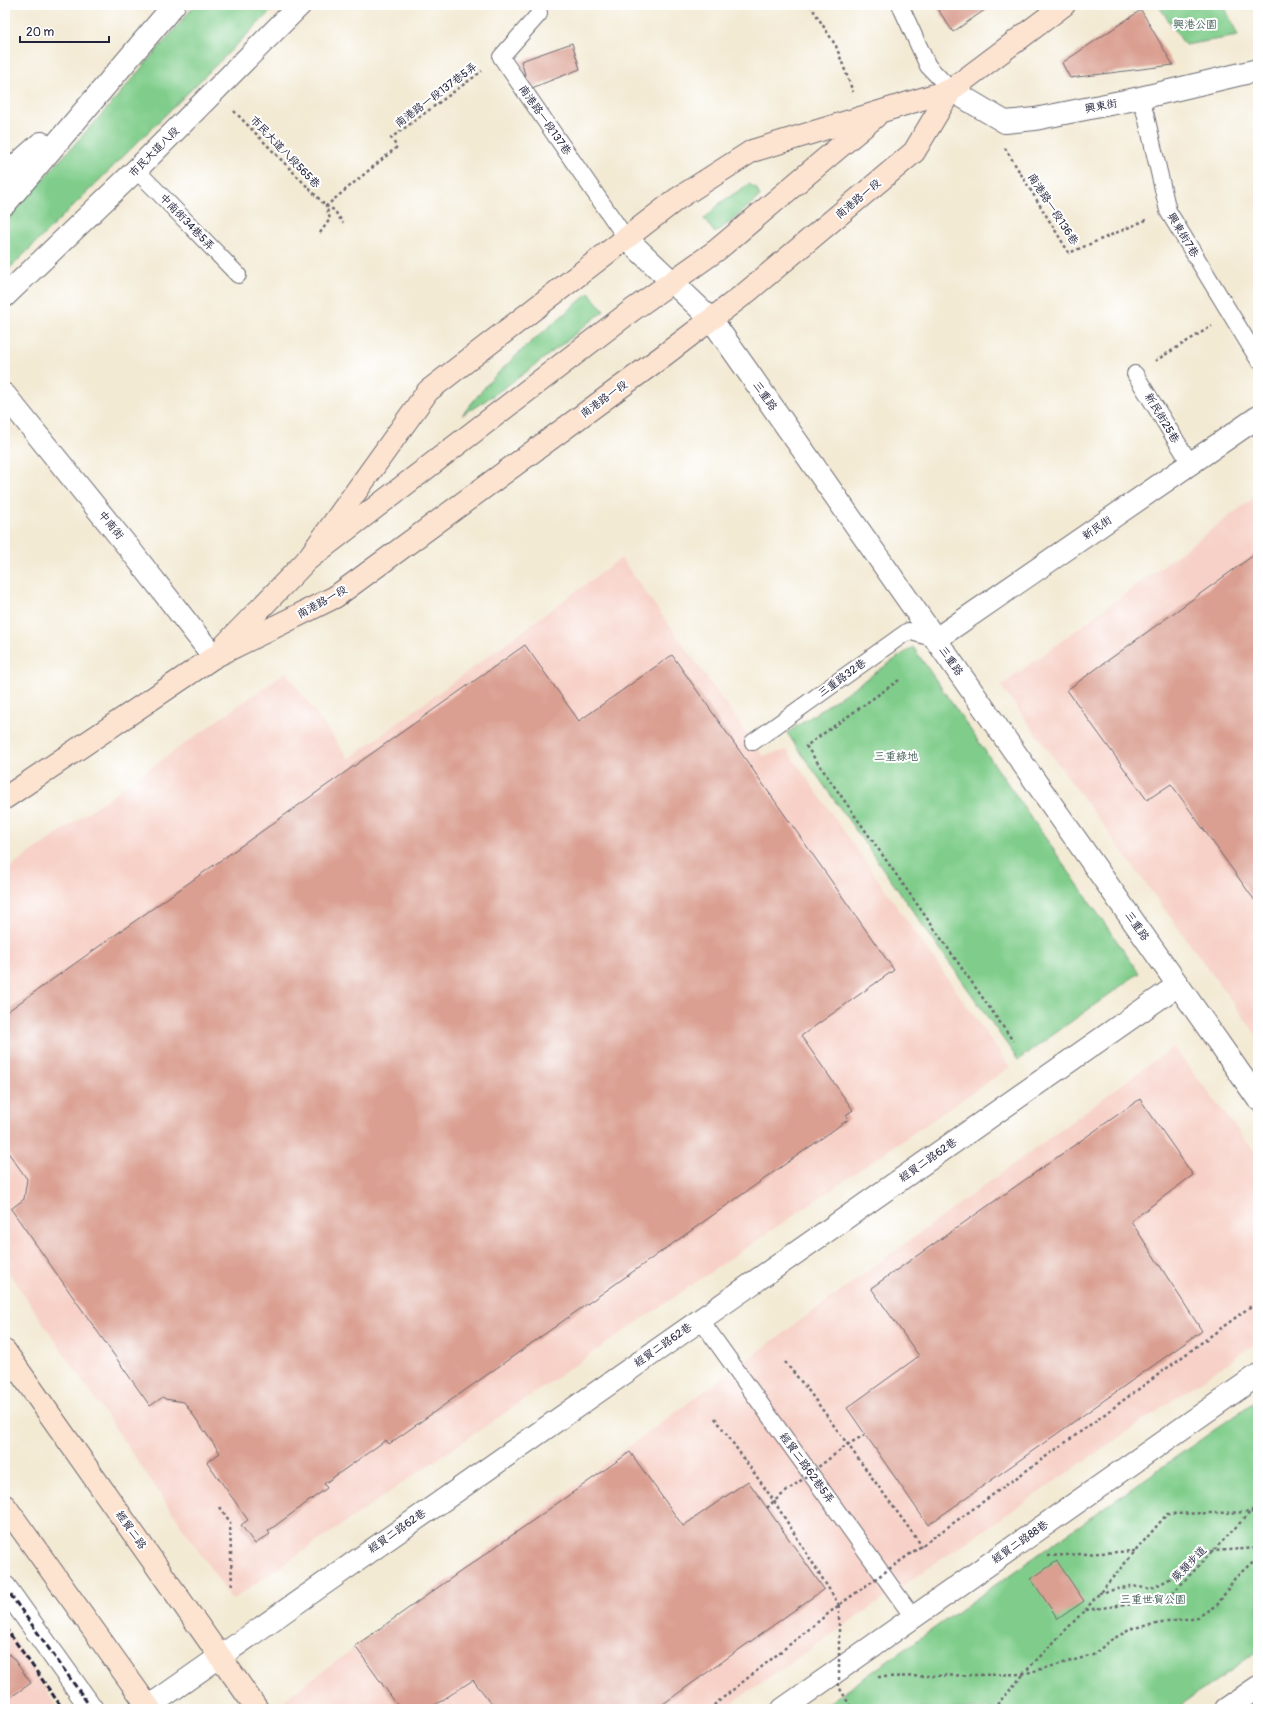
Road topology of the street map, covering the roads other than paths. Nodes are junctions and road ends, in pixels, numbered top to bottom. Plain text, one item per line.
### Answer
1 (174, 5) edge
2 (300, 5) edge
3 (538, 5) edge
4 (900, 5) edge
5 (1064, 5) edge
6 (1258, 70) edge
7 (109, 82) junction
8 (951, 90) junction
9 (1140, 98) junction
10 (882, 112) junction
11 (136, 170) junction
12 (5, 175) edge
13 (5, 204) edge
14 (626, 238) junction
15 (238, 275) dead end
16 (672, 282) junction
17 (5, 296) edge
18 (711, 319) junction
19 (1258, 359) edge
20 (1135, 374) road end
21 (5, 395) edge
22 (1258, 417) edge
23 (1190, 463) junction
24 (308, 560) junction
25 (936, 639) junction
26 (214, 657) junction
27 (753, 742) dead end
28 (5, 798) edge
29 (1178, 985) junction
30 (1258, 1099) edge
31 (700, 1319) junction
32 (5, 1352) edge
33 (1258, 1375) edge
34 (5, 1506) edge
35 (5, 1587) edge
36 (913, 1617) junction
37 (220, 1656) junction
38 (1258, 1687) edge
39 (149, 1708) edge
40 (92, 1709) edge
41 (257, 1709) edge
42 (783, 1709) edge
43 (1226, 1709) edge

1 - 7 street
2 - 11 street, 市民大道八段
3 - 14 lane, 南港路一段137巷
4 - 8 lane
5 - 8 main road, 南港路一段
6 - 9 street, 興東街
7 - 12 street
7 - 13 street
8 - 9 street, 興東街
8 - 10 main road, 南港路一段
8 - 18 main road, 南港路一段
9 - 19 lane, 興東街7巷
10 - 14 main road
10 - 16 main road, 南港路一段
11 - 15 lane, 中南街34巷5弄
11 - 17 street, 市民大道八段
14 - 16 street, 三重路
14 - 24 main road
16 - 18 street, 三重路
16 - 24 main road, 南港路一段
18 - 25 street, 三重路
18 - 26 main road, 南港路一段
20 - 23 lane, 新民街25巷
21 - 26 street, 中南街
22 - 23 street, 新民街
23 - 25 street, 新民街
24 - 26 main road, 南港路一段
25 - 27 lane, 三重路32巷
25 - 29 street, 三重路
26 - 28 main road, 南港路一段
29 - 30 street, 三重路
29 - 31 street, 經貿二路62巷
31 - 36 lane, 經貿二路62巷5弄
31 - 37 street, 經貿二路62巷
32 - 37 main road, 經貿二路
33 - 36 street, 經貿二路88巷
34 - 39 main road
35 - 40 street
36 - 42 street, 經貿二路88巷
37 - 39 street, 經貿二路62巷
37 - 41 main road, 經貿二路
38 - 43 street

